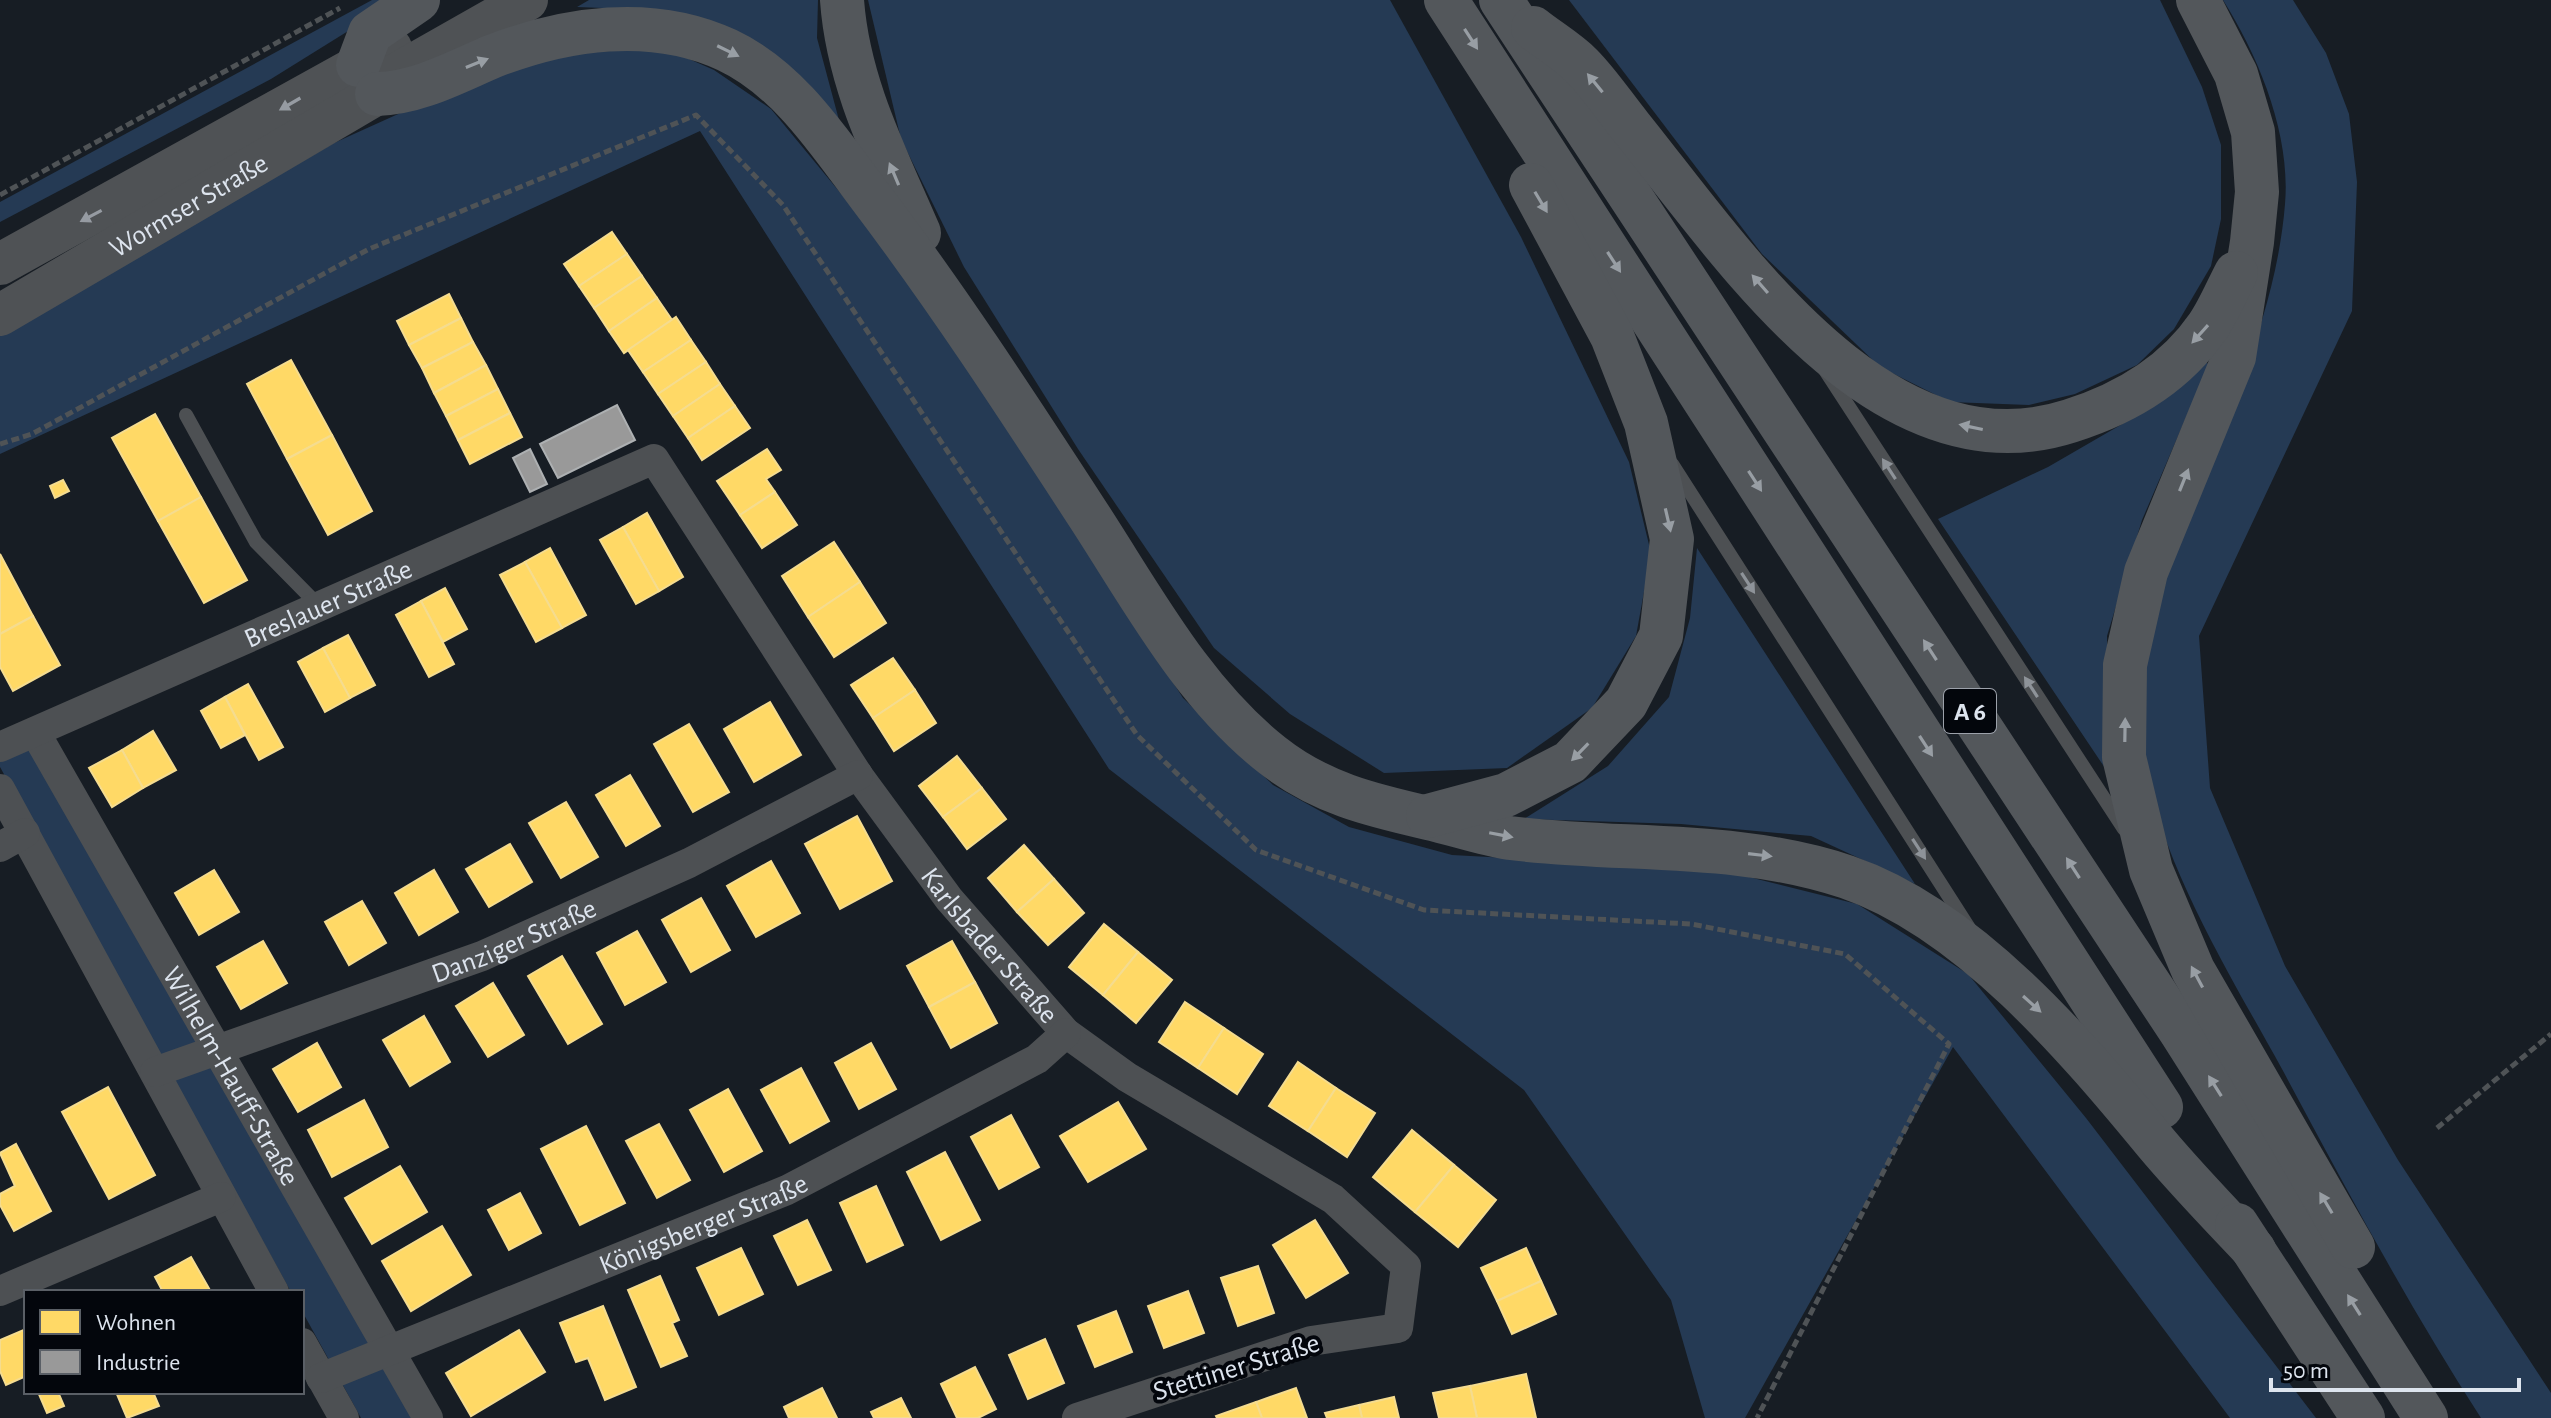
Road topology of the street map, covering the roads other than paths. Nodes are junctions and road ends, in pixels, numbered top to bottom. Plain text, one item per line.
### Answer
1 (418, 0) edge
2 (475, 0) edge
3 (527, 0) edge
4 (842, 0) edge
5 (1446, 0) edge
6 (2198, 0) edge
7 (1504, 4) edge
8 (1496, 79) junction
9 (368, 80) junction
10 (2252, 242) junction
11 (0, 264) edge
12 (946, 297) junction
13 (0, 315) edge
14 (1792, 321) junction
15 (186, 415) dead end
16 (1646, 423) junction
17 (654, 459) joint
18 (319, 607) junction
19 (35, 732) junction
20 (0, 747) edge
21 (858, 775) junction
22 (0, 789) edge
23 (1425, 817) junction
24 (13, 840) edge
25 (2151, 870) junction
26 (1997, 972) junction
27 (1066, 1033) junction
28 (217, 1047) junction
29 (155, 1072) junction
30 (221, 1197) junction
31 (2254, 1250) junction
32 (273, 1290) edge
33 (0, 1291) edge
34 (1398, 1328) joint
35 (304, 1347) edge
36 (389, 1350) junction
37 (321, 1378) junction
38 (344, 1418) edge
39 (428, 1418) edge
40 (1077, 1418) edge
41 (2363, 1418) edge
42 (2426, 1418) edge
43 (2442, 1418) edge

1 - 9 highway
2 - 9 main road
3 - 9 main road
12 -> 4 highway
5 -> 8 highway, A 6
6 - 10 highway
14 -> 7 highway
42 -> 7 highway, A 6
8 -> 16 highway
8 -> 31 highway, A 6
9 -> 11 main road
9 -> 12 highway
9 - 13 main road, Wormser Straße
10 -> 14 highway
25 -> 10 highway
12 - 23 highway
25 -> 14 lane
15 - 18 lane
16 -> 23 highway
16 -> 26 lane
17 - 18 street, Breslauer Straße
17 - 21 street, Karlsbader Straße
18 - 19 street, Breslauer Straße
19 - 20 street, Breslauer Straße
19 - 28 street, Wilhelm-Hauff-Straße
21 - 27 street, Karlsbader Straße
21 - 28 street, Danziger Straße
22 - 24 street
23 -> 26 highway
24 - 29 street
43 -> 25 highway
26 -> 31 highway
27 - 34 street, Karlsbader Straße
27 - 36 street, Königsberger Straße
28 - 29 street, Danziger Straße
28 - 36 street, Wilhelm-Hauff-Straße
29 - 30 street
30 - 32 street
30 - 33 street
31 - 41 highway, A 6
34 - 40 street, Stettiner Straße
35 - 37 street
36 - 37 street, Königsberger Straße
36 - 39 street, Wilhelm-Hauff-Straße
37 - 38 street

